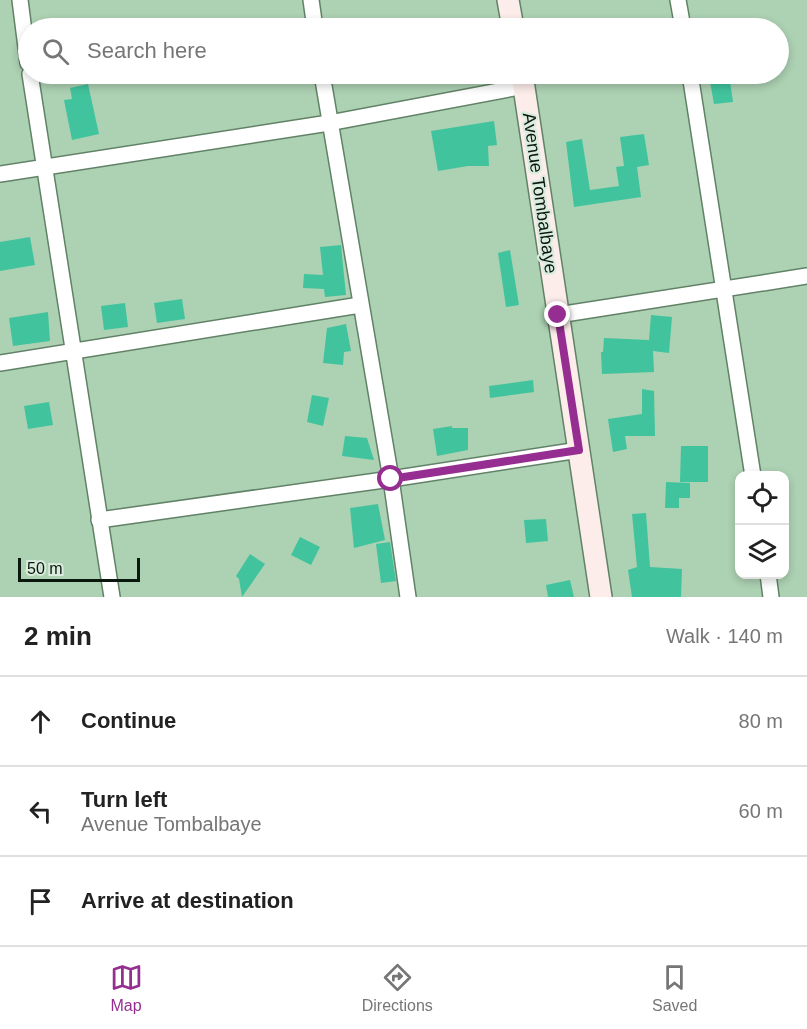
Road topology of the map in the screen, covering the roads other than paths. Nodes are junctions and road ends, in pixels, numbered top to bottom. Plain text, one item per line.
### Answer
1 (20, 0) edge
2 (311, 0) edge
3 (508, 0) edge
4 (678, 0) edge
5 (22, 18) edge
6 (314, 18) edge
7 (511, 18) edge
8 (681, 18) edge
9 (31, 84) edge
10 (323, 84) edge
11 (506, 84) edge
12 (525, 84) edge
13 (692, 84) edge
14 (329, 123) junction
15 (44, 168) junction
16 (0, 174) edge
17 (807, 276) edge
18 (724, 290) junction
19 (360, 305) junction
20 (558, 315) junction
21 (73, 352) junction
22 (0, 363) edge
23 (579, 450) junction
24 (752, 471) edge
25 (391, 479) junction
26 (99, 520) junction
27 (769, 579) edge
28 (112, 597) edge
29 (408, 597) edge
30 (601, 597) edge
31 (771, 597) edge

1 - 5 street
2 - 6 street
3 - 7 main road
4 - 8 street
9 - 15 street
10 - 14 street
11 - 14 street
12 - 20 main road, Avenue Tombalbaye
13 - 18 street
14 - 15 street
14 - 19 street
15 - 16 street
15 - 21 street
17 - 18 street
18 - 20 street
18 - 24 street
19 - 21 street
19 - 25 street
20 - 23 main road, Avenue Tombalbaye
21 - 22 street
21 - 26 street
23 - 25 street
23 - 30 main road, Avenue Tombalbaye
25 - 26 street
25 - 29 street
26 - 28 street
27 - 31 street

